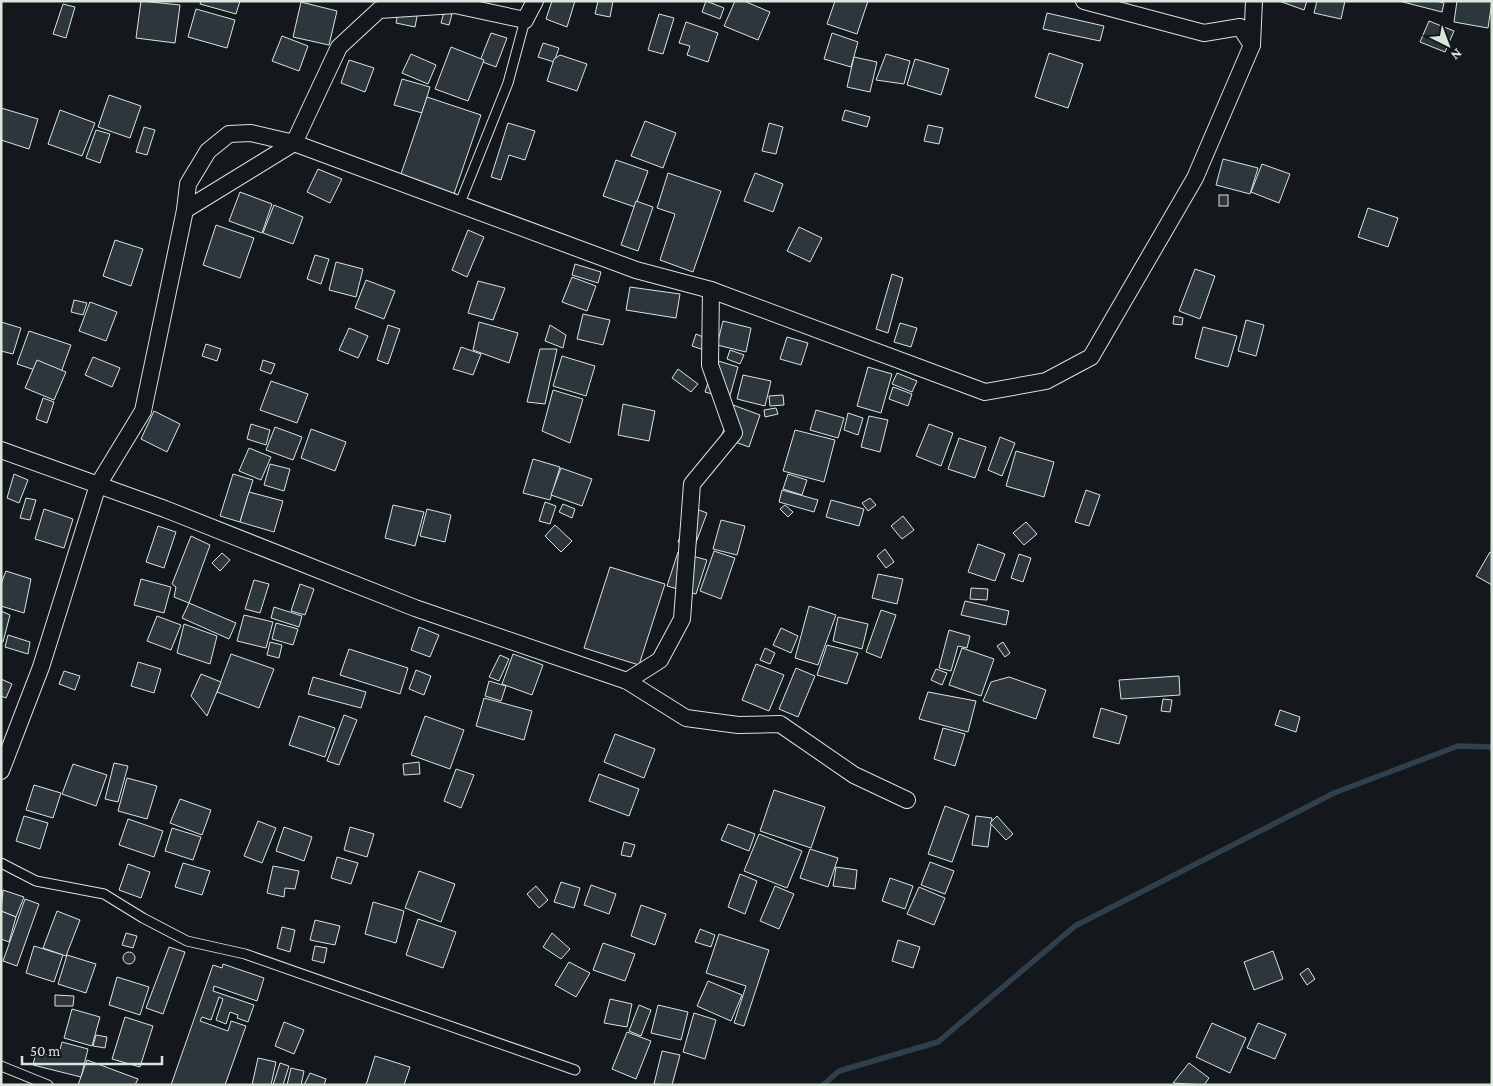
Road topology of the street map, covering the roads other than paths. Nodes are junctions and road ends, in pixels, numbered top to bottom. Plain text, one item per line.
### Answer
1 (535, 1) edge
2 (1084, 1) edge
3 (1254, 1) edge
4 (525, 20) junction
5 (1252, 45) junction
6 (294, 143) junction
7 (460, 203) junction
8 (185, 210) junction
9 (711, 290) junction
10 (1, 450) edge
11 (98, 485) junction
12 (627, 680) junction
13 (1, 771) edge
14 (907, 800) dead end
15 (1, 863) edge
16 (1, 1066) edge
17 (575, 1070) dead end
18 (48, 1085) edge

1 - 4 street
2 - 5 street
3 - 5 street
4 - 6 street
4 - 7 lane
5 - 9 street
6 - 7 street
6 - 8 street
6 - 8 street
7 - 9 street
8 - 11 street
9 - 12 street
10 - 11 street
11 - 12 street
11 - 13 street
12 - 14 street
15 - 17 lane
16 - 18 lane

